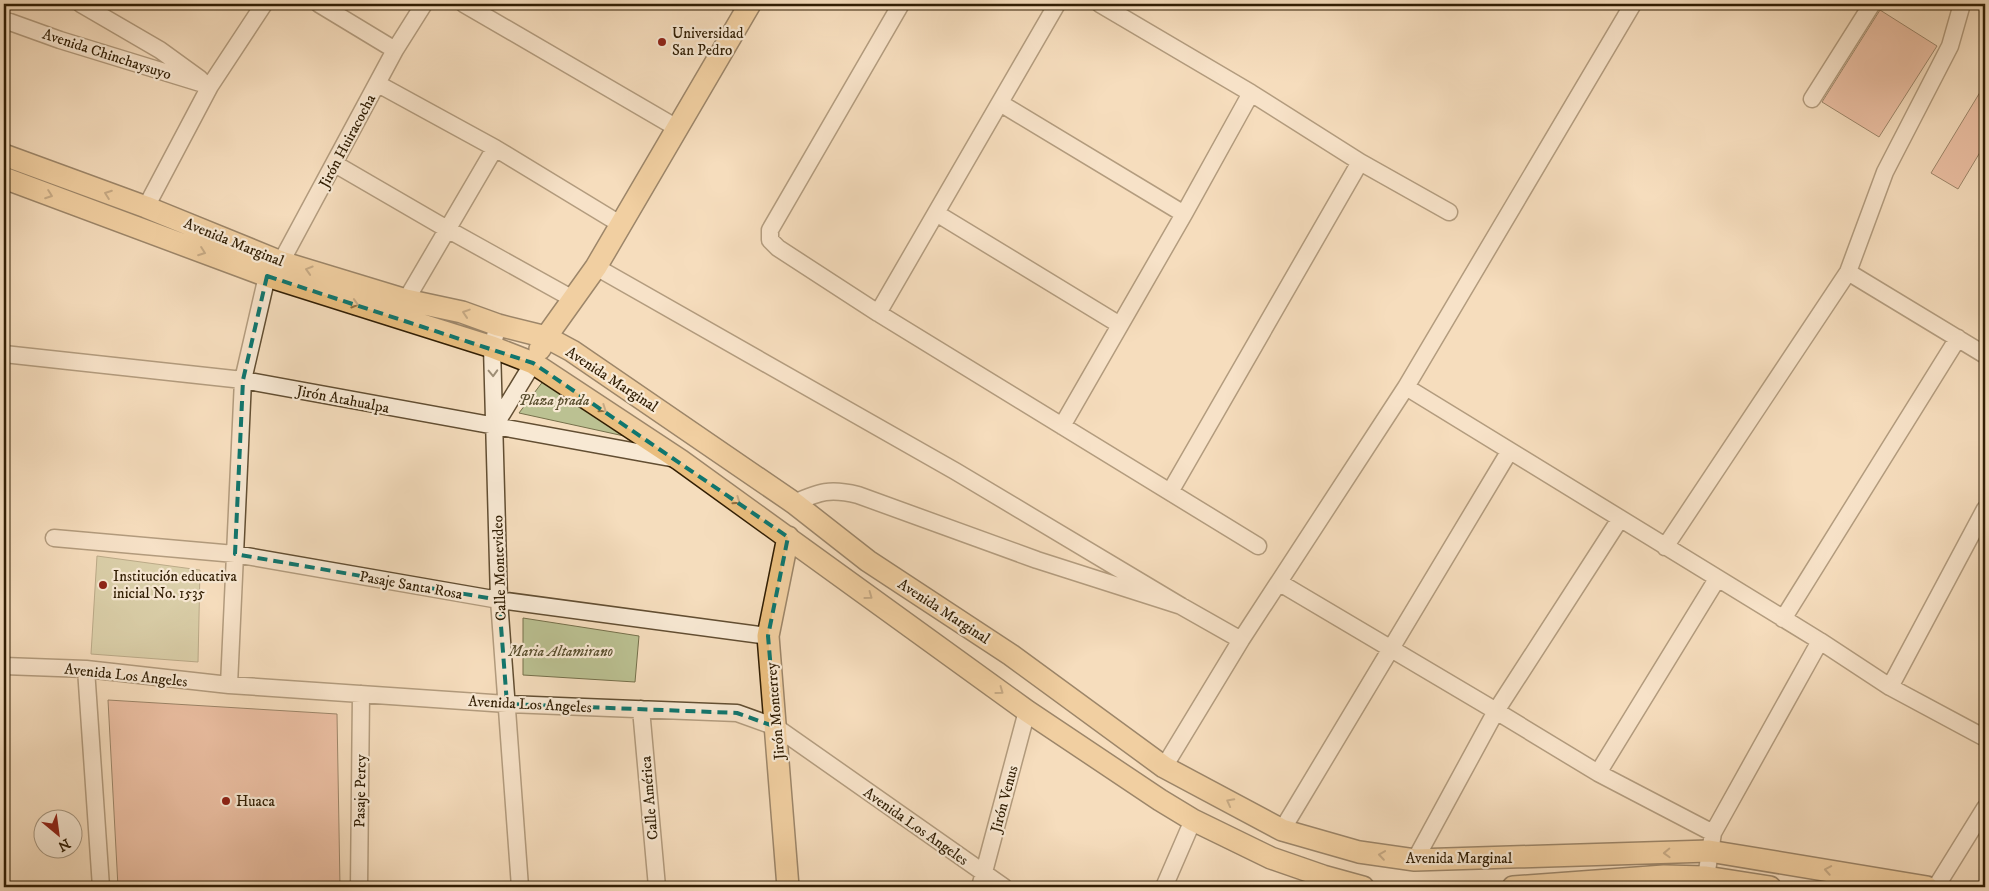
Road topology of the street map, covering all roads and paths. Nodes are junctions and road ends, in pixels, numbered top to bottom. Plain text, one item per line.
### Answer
1 (81, 4) edge
2 (264, 4) edge
3 (319, 4) edge
4 (424, 4) edge
5 (464, 4) edge
6 (750, 4) edge
7 (901, 4) edge
8 (1057, 4) edge
9 (1100, 4) edge
10 (1633, 4) edge
11 (1872, 4) edge
12 (1962, 4) edge
13 (4, 21) edge
14 (396, 50) junction
15 (378, 84) junction
16 (210, 86) junction
17 (1251, 93) junction
18 (1812, 99) dead end
19 (1000, 103) junction
20 (677, 128) junction
21 (495, 148) junction
22 (4, 155) edge
23 (1360, 162) junction
24 (335, 164) junction
25 (4, 178) edge
26 (146, 207) junction
27 (936, 212) junction
28 (1450, 212) dead end
29 (1184, 214) junction
30 (620, 224) junction
31 (447, 229) junction
32 (596, 266) junction
33 (274, 269) junction
34 (1848, 272) junction
35 (573, 299) junction
36 (406, 300) junction
37 (878, 314) junction
38 (498, 325) junction
39 (1120, 325) junction
40 (546, 337) junction
41 (1958, 338) junction
42 (492, 347) junction
43 (4, 354) edge
44 (1985, 355) edge
45 (533, 362) junction
46 (243, 380) junction
47 (1406, 387) junction
48 (1062, 426) junction
49 (494, 427) junction
50 (1508, 452) junction
51 (680, 460) junction
52 (1170, 492) junction
53 (794, 503) junction
54 (1985, 509) edge
55 (1620, 519) junction
56 (788, 537) junction
57 (54, 538) dead end
58 (1258, 546) dead end
59 (1665, 547) junction
60 (235, 554) junction
61 (1717, 579) junction
62 (1280, 583) junction
63 (499, 600) junction
64 (1181, 606) junction
65 (1783, 619) junction
66 (768, 636) junction
67 (1242, 640) junction
68 (1820, 641) junction
69 (1391, 648) junction
70 (4, 666) edge
71 (86, 669) junction
72 (229, 685) junction
73 (1890, 687) junction
74 (362, 694) junction
75 (507, 704) junction
76 (641, 709) junction
77 (1027, 711) junction
78 (1496, 711) junction
79 (776, 727) junction
80 (1985, 738) edge
81 (1164, 768) junction
82 (1598, 773) junction
83 (1985, 808) edge
84 (1193, 820) junction
85 (1282, 830) junction
86 (1711, 842) junction
87 (1415, 860) junction
88 (1706, 877) junction
89 (982, 881) edge
90 (1322, 882) edge
91 (1599, 883) edge
92 (101, 887) edge
93 (359, 887) edge
94 (520, 887) edge
95 (657, 887) edge
96 (788, 887) edge
97 (1004, 887) edge
98 (1164, 887) edge
99 (1363, 887) edge
100 (1513, 887) edge
101 (1770, 887) edge
102 (1927, 887) edge
103 (1936, 887) edge

1 - 16 street
2 - 16 street
3 - 14 street
4 - 14 street, Jirón Huiracocha
5 - 20 street
6 - 20 main road
7 - 37 street
8 - 19 street
9 - 17 street
10 - 47 street
11 - 18 street
12 - 34 street
13 - 16 street, Avenida Chinchaysuyo
14 - 15 street, Jirón Huiracocha
15 - 21 street
15 - 24 street, Jirón Huiracocha
16 - 26 street
17 - 23 street
17 - 29 street
19 - 27 street
19 - 29 street
20 - 30 main road
21 - 30 street
21 - 31 street
26 -> 22 main road, Avenida Marginal
23 - 28 street
23 - 52 street
24 - 31 street
24 - 33 street, Jirón Huiracocha
25 -> 33 main road, Avenida Marginal
26 - 33 main road, Avenida Marginal
27 - 37 street
27 - 39 street
29 - 39 street
30 - 32 main road
31 - 35 street
31 - 36 street
32 - 35 main road
32 - 64 street
36 -> 33 main road, Avenida Marginal
33 -> 42 main road, Avenida Marginal
33 - 46 street, Jirón Huiracocha
34 - 41 street
34 - 59 street
35 - 40 main road
38 -> 36 main road, Avenida Marginal
37 - 48 street
38 - 40 main road, Avenida Marginal
38 - 42 street, Calle Montevideo
39 - 48 street
40 - 45 main road
40 - 53 main road, Avenida Marginal
41 - 44 street
41 - 65 street
42 - 45 main road, Avenida Marginal
42 -> 49 street, Calle Montevideo
43 - 46 street, Jirón Atahualpa
45 - 49 street
45 -> 51 main road, Avenida Marginal
46 - 49 street, Jirón Atahualpa
46 - 60 street, Jirón Huiracocha
47 - 50 street
47 - 62 street
48 - 52 street
49 - 51 street, Jirón Atahualpa
49 - 63 street, Calle Montevideo
50 - 55 street
50 - 69 street
51 -> 56 main road, Avenida Marginal
52 - 58 street
53 - 64 street
53 - 81 main road, Avenida Marginal
54 - 73 street
55 - 59 street
55 - 78 street
56 - 66 main road, Jirón Monterrey
56 -> 77 main road, Avenida Marginal
57 - 60 street, Pasaje Santa Rosa
59 - 61 street
60 - 63 street, Pasaje Santa Rosa
60 - 72 street, Jirón Huiracocha
61 - 65 street
61 - 82 street
62 - 67 street
62 - 69 street
63 - 66 street, Pasaje Santa Rosa
63 - 75 street, Calle Montevideo
64 - 67 street
65 - 68 street
66 - 79 main road, Jirón Monterrey
67 - 81 street
68 - 73 street
68 - 86 street
69 - 78 street
69 - 85 street
70 - 71 street, Avenida Los Angeles
71 - 72 street, Avenida Los Angeles
71 - 92 street
72 - 74 street, Avenida Los Angeles
73 - 80 street
74 - 75 street, Avenida Los Angeles
74 - 93 street, Pasaje Percy
75 - 76 street, Avenida Los Angeles
75 - 94 street, Calle Montevideo
76 - 79 street, Avenida Los Angeles
76 - 95 street, Calle América
77 - 84 main road, Avenida Marginal
77 - 89 street, Jirón Venus
78 - 82 street
78 - 87 street
79 - 89 street, Avenida Los Angeles
79 - 96 main road, Jirón Monterrey
85 -> 81 main road, Avenida Marginal
82 - 86 street
83 - 103 street
84 - 90 main road, Avenida Marginal
84 - 98 street
87 -> 85 main road, Avenida Marginal
86 -> 87 main road, Avenida Marginal
86 - 88 street
102 -> 86 main road, Avenida Marginal
88 - 91 main road, Avenida Marginal
88 - 101 main road, Avenida Marginal
89 - 97 street, Avenida Los Angeles
90 - 99 main road, Avenida Marginal
91 - 100 main road, Avenida Marginal

